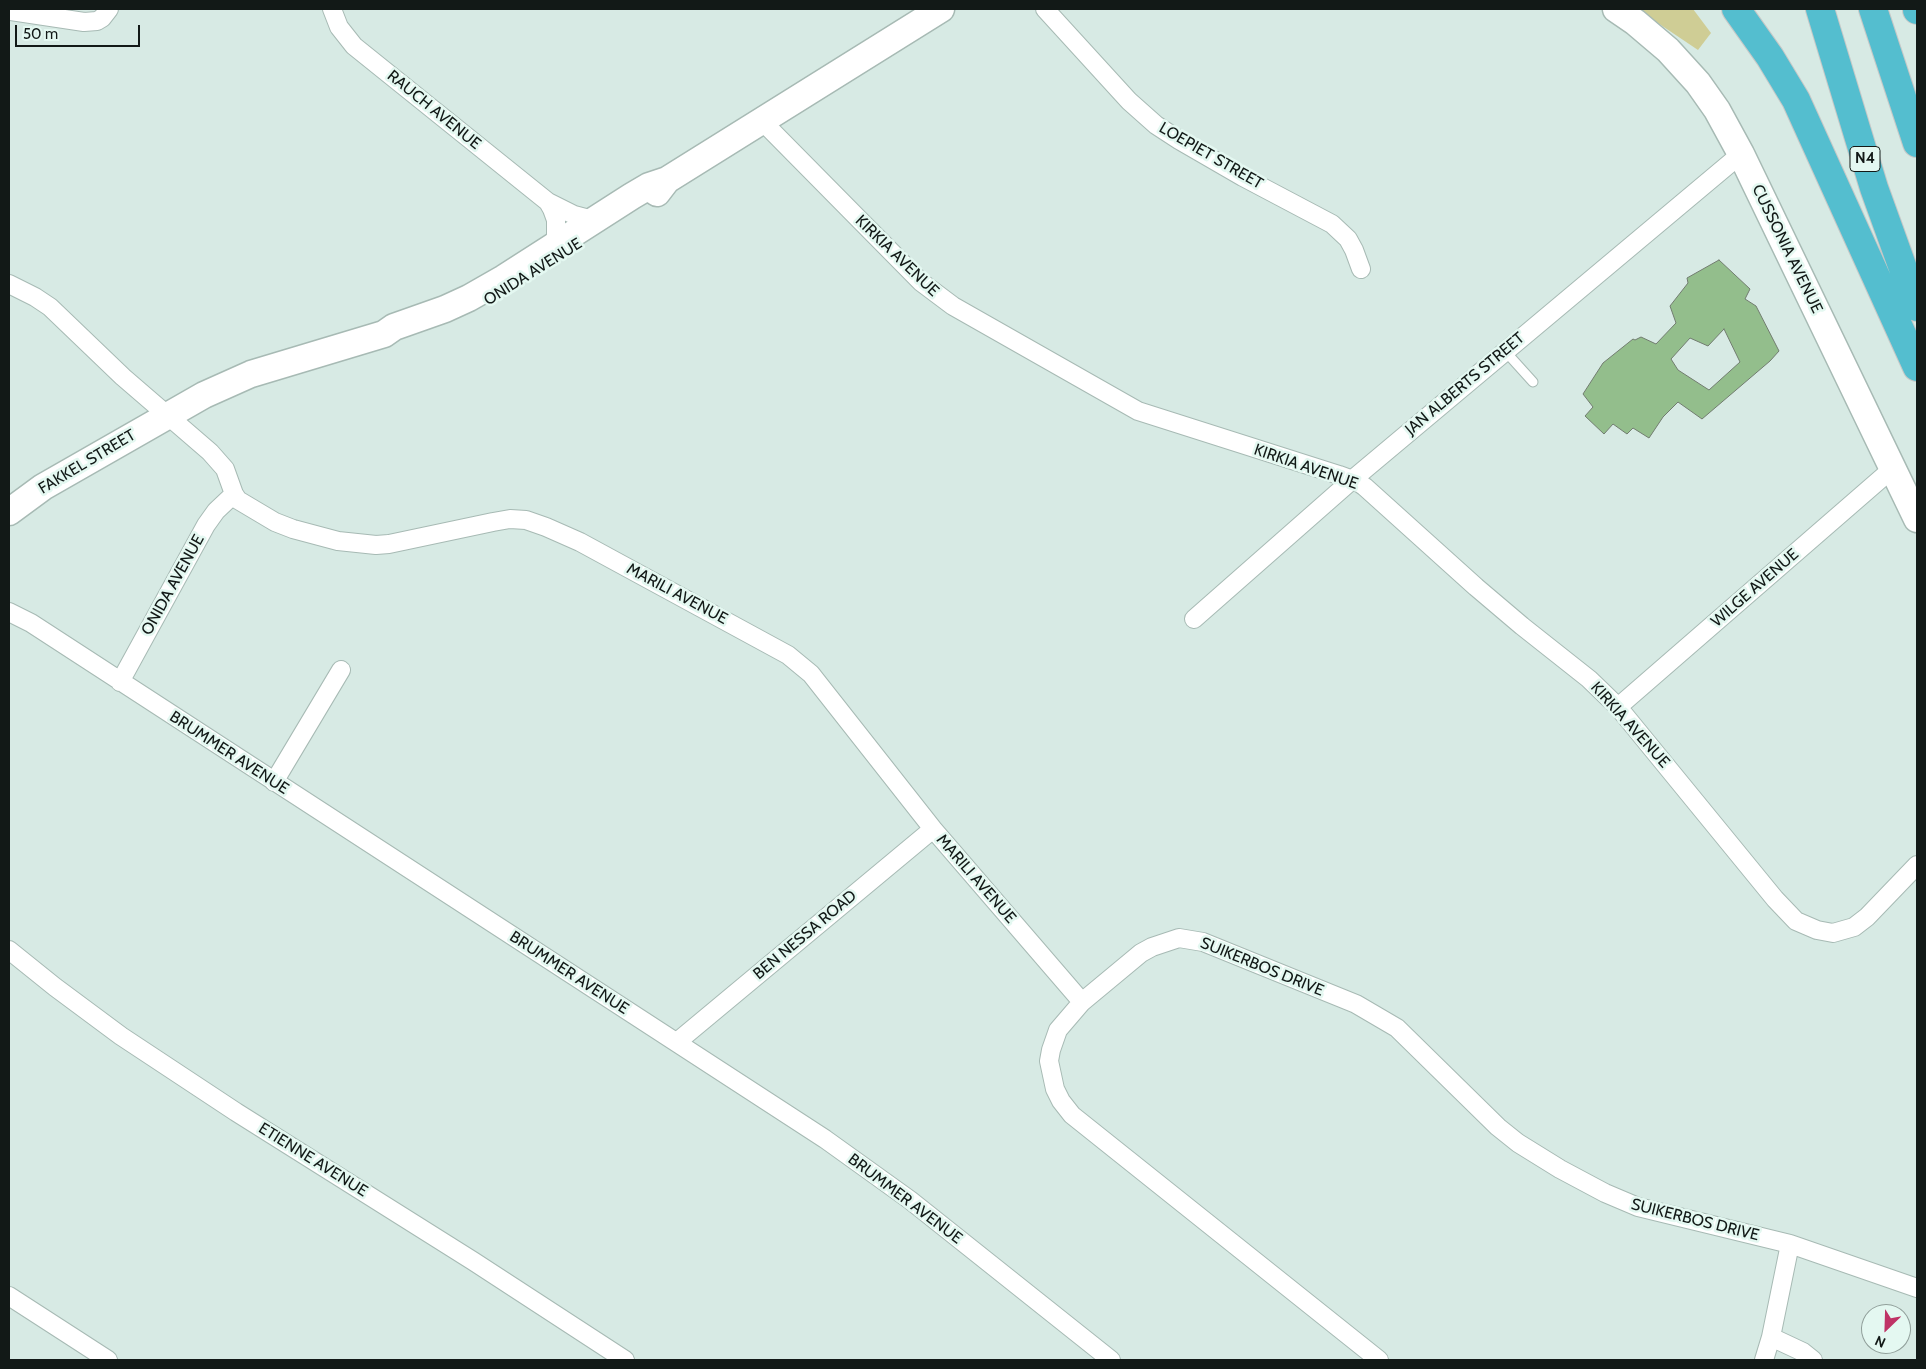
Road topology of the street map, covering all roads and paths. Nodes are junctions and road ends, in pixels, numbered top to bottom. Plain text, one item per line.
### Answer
1 (109, 9) edge
2 (332, 9) edge
3 (940, 9) edge
4 (1045, 9) edge
5 (1616, 9) edge
6 (1736, 9) edge
7 (1820, 9) edge
8 (1873, 9) edge
9 (11, 11) dead end
10 (762, 122) junction
11 (1917, 143) edge
12 (1741, 154) junction
13 (667, 180) junction
14 (548, 202) junction
15 (593, 220) junction
16 (554, 246) junction
17 (1361, 269) dead end
18 (9, 284) edge
19 (1917, 307) edge
20 (384, 334) junction
21 (1505, 351) junction
22 (1917, 368) edge
23 (1533, 382) dead end
24 (168, 414) junction
25 (1892, 469) junction
26 (1352, 480) junction
27 (234, 494) junction
28 (9, 512) edge
29 (1917, 519) edge
30 (9, 612) edge
31 (1194, 619) dead end
32 (341, 670) dead end
33 (120, 682) junction
34 (1618, 707) junction
35 (274, 782) junction
36 (933, 829) junction
37 (1917, 866) edge
38 (9, 950) edge
39 (1082, 1002) junction
40 (677, 1042) junction
41 (1790, 1244) junction
42 (1917, 1288) edge
43 (9, 1296) edge
44 (1771, 1337) junction
45 (108, 1360) edge
46 (625, 1360) edge
47 (1111, 1360) edge
48 (1379, 1360) edge
49 (1764, 1360) edge
50 (1813, 1360) edge

1 - 9 street
2 - 14 street, RAUCH AVENUE
3 - 10 street, ONIDA AVENUE
4 - 17 street, LOEPIET STREET
5 - 12 street, CUSSONIA AVENUE
6 - 22 highway
7 - 19 highway, N4
8 - 11 highway
10 - 13 street, ONIDA AVENUE
10 - 26 street, KIRKIA AVENUE
12 - 21 street, JAN ALBERTS STREET
12 - 25 street, CUSSONIA AVENUE
13 - 15 street, ONIDA AVENUE
13 - 20 street, ONIDA AVENUE
14 - 15 street, RAUCH AVENUE
14 - 16 street
15 - 16 street, ONIDA AVENUE
16 - 20 street, ONIDA AVENUE
18 - 24 street
20 - 24 street, ONIDA AVENUE
21 - 23 lane
21 - 26 street, JAN ALBERTS STREET
24 - 27 street
24 - 28 street, FAKKEL STREET
25 - 29 street, CUSSONIA AVENUE
25 - 34 street, WILGE AVENUE
26 - 31 street, JAN ALBERTS STREET
26 - 34 street, KIRKIA AVENUE
27 - 33 street, ONIDA AVENUE
27 - 36 street, MARILI AVENUE
30 - 33 street, BRUMMER AVENUE
32 - 35 street
33 - 35 street, BRUMMER AVENUE
34 - 37 street, KIRKIA AVENUE
35 - 40 street, BRUMMER AVENUE
36 - 39 street, MARILI AVENUE
36 - 40 street, BEN NESSA ROAD
38 - 46 street, ETIENNE AVENUE
39 - 41 street, SUIKERBOS DRIVE
39 - 48 street, SUIKERBOS DRIVE
40 - 47 street, BRUMMER AVENUE
41 - 42 street, SUIKERBOS DRIVE
41 - 44 street
43 - 45 street
44 - 49 street
44 - 50 street

